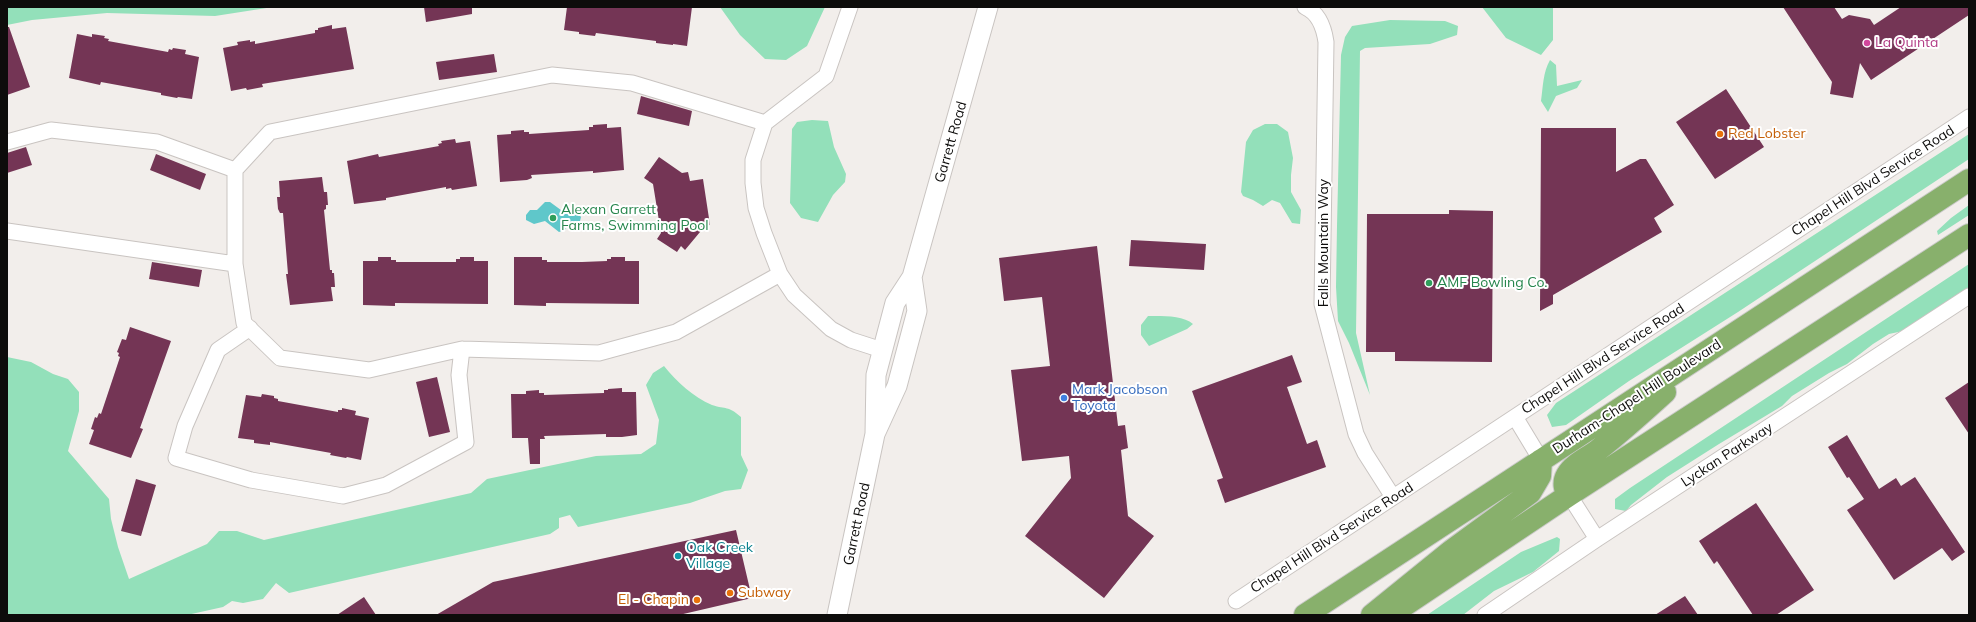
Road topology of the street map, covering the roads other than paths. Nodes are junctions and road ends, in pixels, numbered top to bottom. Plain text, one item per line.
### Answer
1 (850, 7) edge
2 (988, 7) edge
3 (1305, 7) edge
4 (1969, 117) edge
5 (766, 123) junction
6 (7, 142) edge
7 (235, 170) junction
8 (1969, 180) edge
9 (7, 231) edge
10 (1969, 235) edge
11 (235, 264) junction
12 (780, 274) junction
13 (912, 277) junction
14 (1969, 296) edge
15 (250, 328) junction
16 (1735, 333) junction
17 (462, 349) junction
18 (882, 350) junction
19 (1515, 417) junction
20 (875, 434) junction
21 (1541, 460) junction
22 (1569, 495) junction
23 (1393, 497) junction
24 (1597, 539) junction
25 (1236, 601) dead end
26 (837, 615) edge
27 (1305, 615) edge
28 (1372, 615) edge
29 (1390, 615) edge
30 (1485, 615) edge

1 - 5 street
2 - 13 street, Garrett Road
3 - 23 street, Falls Mountain Way
4 - 19 street, Chapel Hill Blvd Service Road
5 - 7 street
5 - 12 street
6 - 7 street
7 - 11 street
8 - 16 highway, Durham-Chapel Hill Boulevard
9 - 11 street
10 - 22 highway
11 - 15 street
12 - 17 street
12 - 18 street
13 - 18 street, Garrett Road
13 - 20 street, Garrett Road
14 - 24 street, Lyckan Parkway
15 - 17 street
15 - 17 street
16 - 21 highway, Durham-Chapel Hill Boulevard
16 - 22 highway
18 - 20 street, Garrett Road
19 - 21 street
19 - 23 street, Chapel Hill Blvd Service Road
20 - 26 street, Garrett Road
21 - 27 highway, Durham-Chapel Hill Boulevard
21 - 28 highway
22 - 24 street
22 - 29 highway
23 - 25 street, Chapel Hill Blvd Service Road
24 - 30 street, Lyckan Parkway

